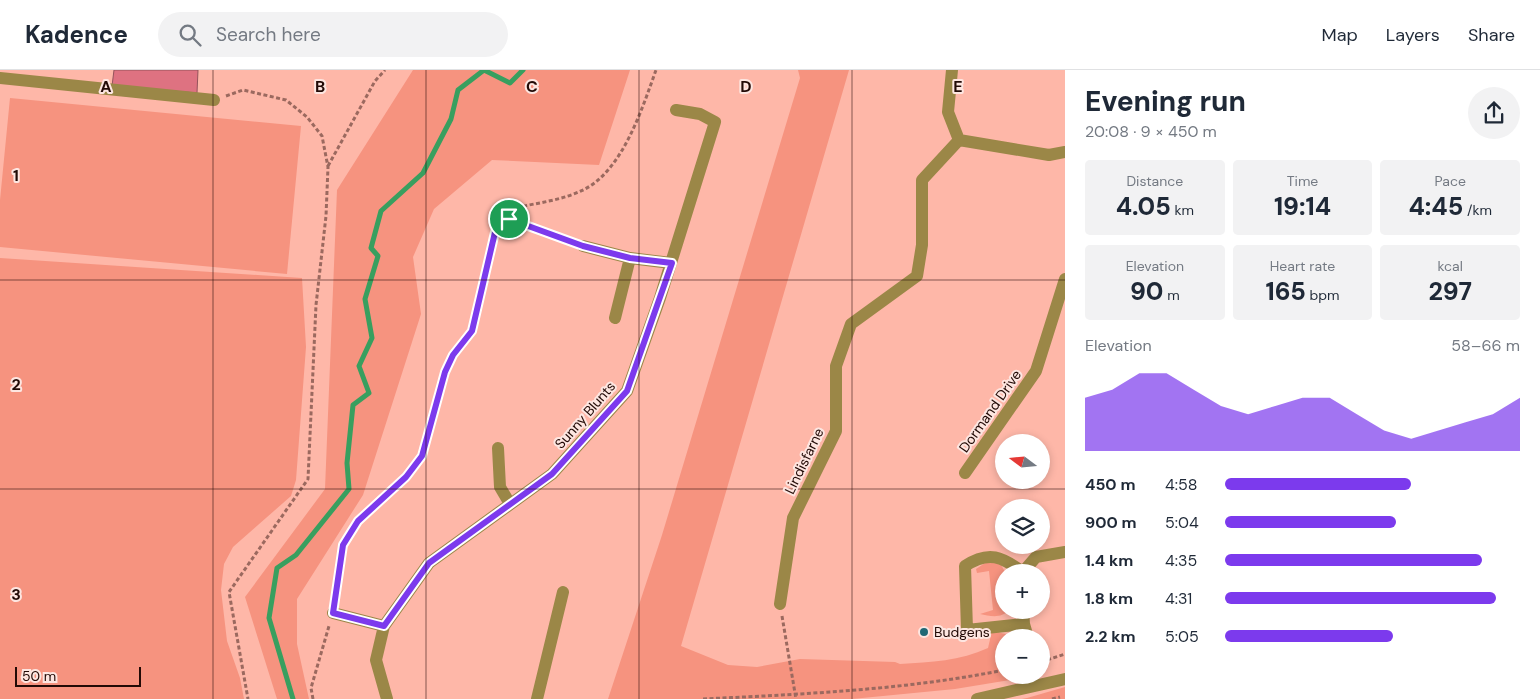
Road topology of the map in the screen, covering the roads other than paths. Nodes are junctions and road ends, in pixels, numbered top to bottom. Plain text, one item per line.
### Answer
1 (952, 70) edge
2 (0, 78) edge
3 (214, 100) road end
4 (676, 110) dead end
5 (959, 140) junction
6 (1065, 152) edge
7 (583, 246) road end
8 (630, 258) junction
9 (672, 263) junction
10 (1065, 279) edge
11 (615, 318) dead end
12 (498, 448) dead end
13 (965, 473) dead end
14 (510, 504) junction
15 (1065, 552) edge
16 (1011, 564) edge
17 (1030, 564) edge
18 (563, 592) dead end
19 (780, 604) road end
20 (333, 613) road end
21 (1024, 619) edge
22 (1024, 624) junction
23 (384, 626) junction
24 (1025, 629) edge
25 (1065, 679) edge
26 (1050, 680) edge
27 (1026, 684) edge
28 (387, 699) edge
29 (537, 699) edge
30 (977, 699) edge

1 - 5 street
2 - 3 street
4 - 9 street, Sunny Blunts
5 - 6 street
5 - 19 street, Lindisfarne
7 - 8 street
8 - 9 street
8 - 11 street
9 - 14 street, Sunny Blunts
10 - 13 street, Dormand Drive
12 - 14 street
14 - 23 street, Sunny Blunts
15 - 17 street
16 - 22 street
18 - 29 street
20 - 23 street
21 - 22 street
22 - 24 street
23 - 28 street, Sunny Blunts
25 - 26 street
27 - 30 street

